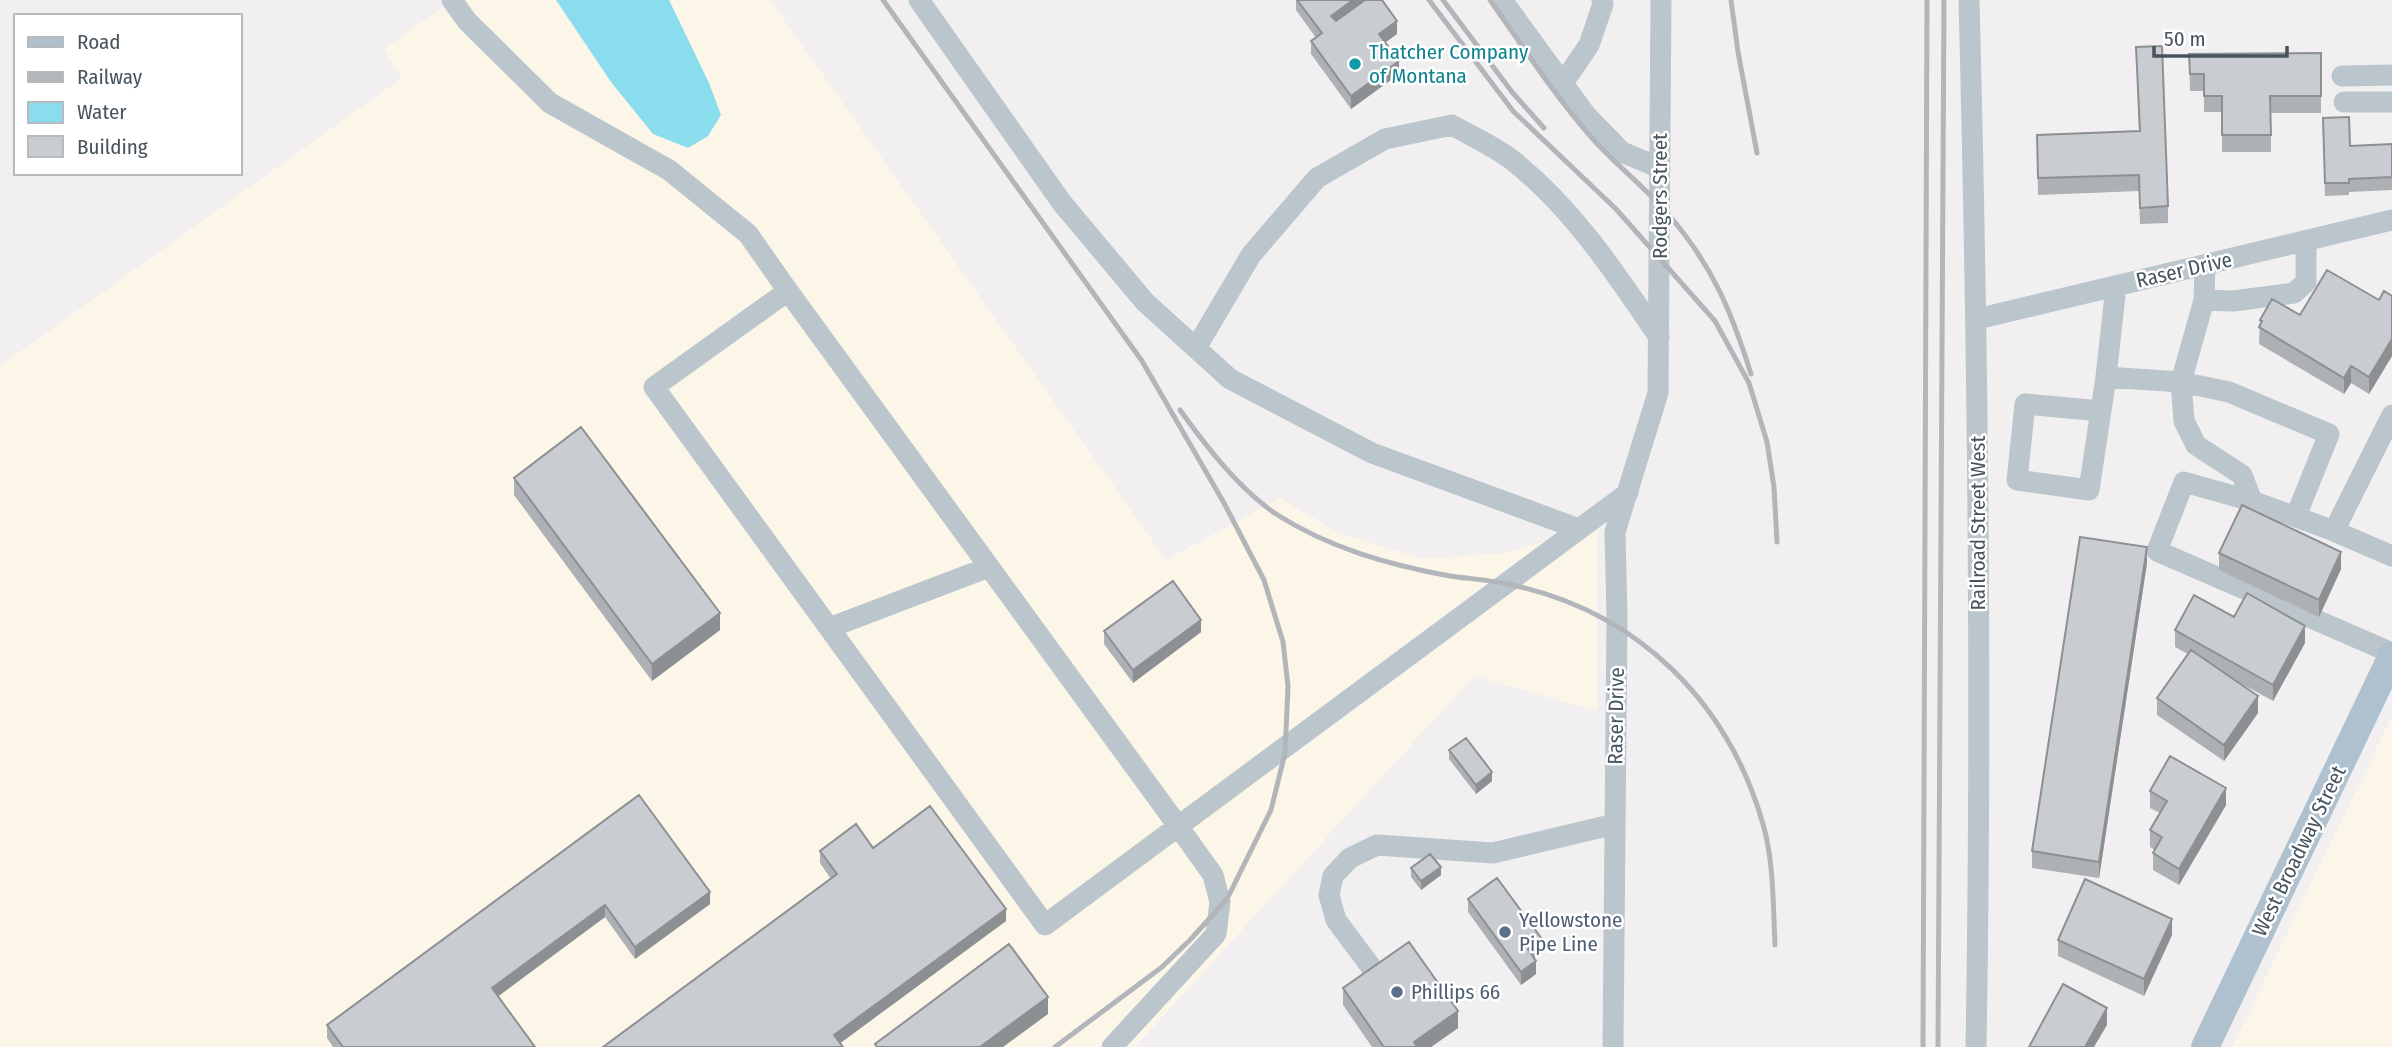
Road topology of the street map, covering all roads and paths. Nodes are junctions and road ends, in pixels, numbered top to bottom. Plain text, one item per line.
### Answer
1 (452, 0) edge
2 (919, 0) edge
3 (1502, 0) edge
4 (1602, 0) edge
5 (1661, 0) edge
6 (1969, 0) edge
7 (2392, 75) edge
8 (2342, 76) dead end
9 (1563, 83) junction
10 (2344, 102) dead end
11 (2392, 102) edge
12 (1660, 168) junction
13 (2392, 220) edge
14 (2306, 241) junction
15 (2205, 265) junction
16 (2116, 286) junction
17 (788, 291) junction
18 (2204, 300) junction
19 (1977, 319) junction
20 (1659, 337) junction
21 (1196, 348) junction
22 (2106, 377) junction
23 (2181, 382) junction
24 (1658, 393) joint
25 (2101, 411) junction
26 (2392, 415) edge
27 (1628, 493) junction
28 (2252, 501) junction
29 (2296, 516) junction
30 (1579, 529) junction
31 (2334, 531) junction
32 (2392, 556) edge
33 (989, 567) junction
34 (830, 628) junction
35 (2392, 655) edge
36 (1615, 824) junction
37 (1178, 826) junction
38 (1380, 979) edge
39 (1112, 1047) edge
40 (1613, 1047) edge
41 (1976, 1047) edge
42 (2205, 1047) edge

1 - 17 street
2 - 21 street
3 - 9 street
4 - 9 street
5 - 12 street, Rodgers Street
6 - 19 street, Railroad Street West
7 - 8 street
9 - 12 street
10 - 11 street
12 - 20 street, Rodgers Street
13 - 14 street, Raser Drive
14 - 15 street, Raser Drive
14 - 18 street
15 - 16 street, Raser Drive
15 - 18 street
16 - 19 street, Raser Drive
16 - 22 street
17 - 33 street
17 - 34 street
18 - 23 street
19 - 41 street, Railroad Street West
20 - 21 street
20 - 24 street, Rodgers Street
21 - 30 street
22 - 23 street
22 - 25 street
23 - 28 street
23 - 29 street
24 - 27 street, Raser Drive
25 - 25 street
26 - 31 street
27 - 30 street
27 - 36 street, Raser Drive
28 - 29 street
28 - 35 street
29 - 31 street
30 - 37 street
31 - 32 street
33 - 34 street
33 - 37 street
34 - 37 street
35 - 42 main road, West Broadway Street
36 - 38 street
36 - 40 street, Raser Drive
37 - 39 street

